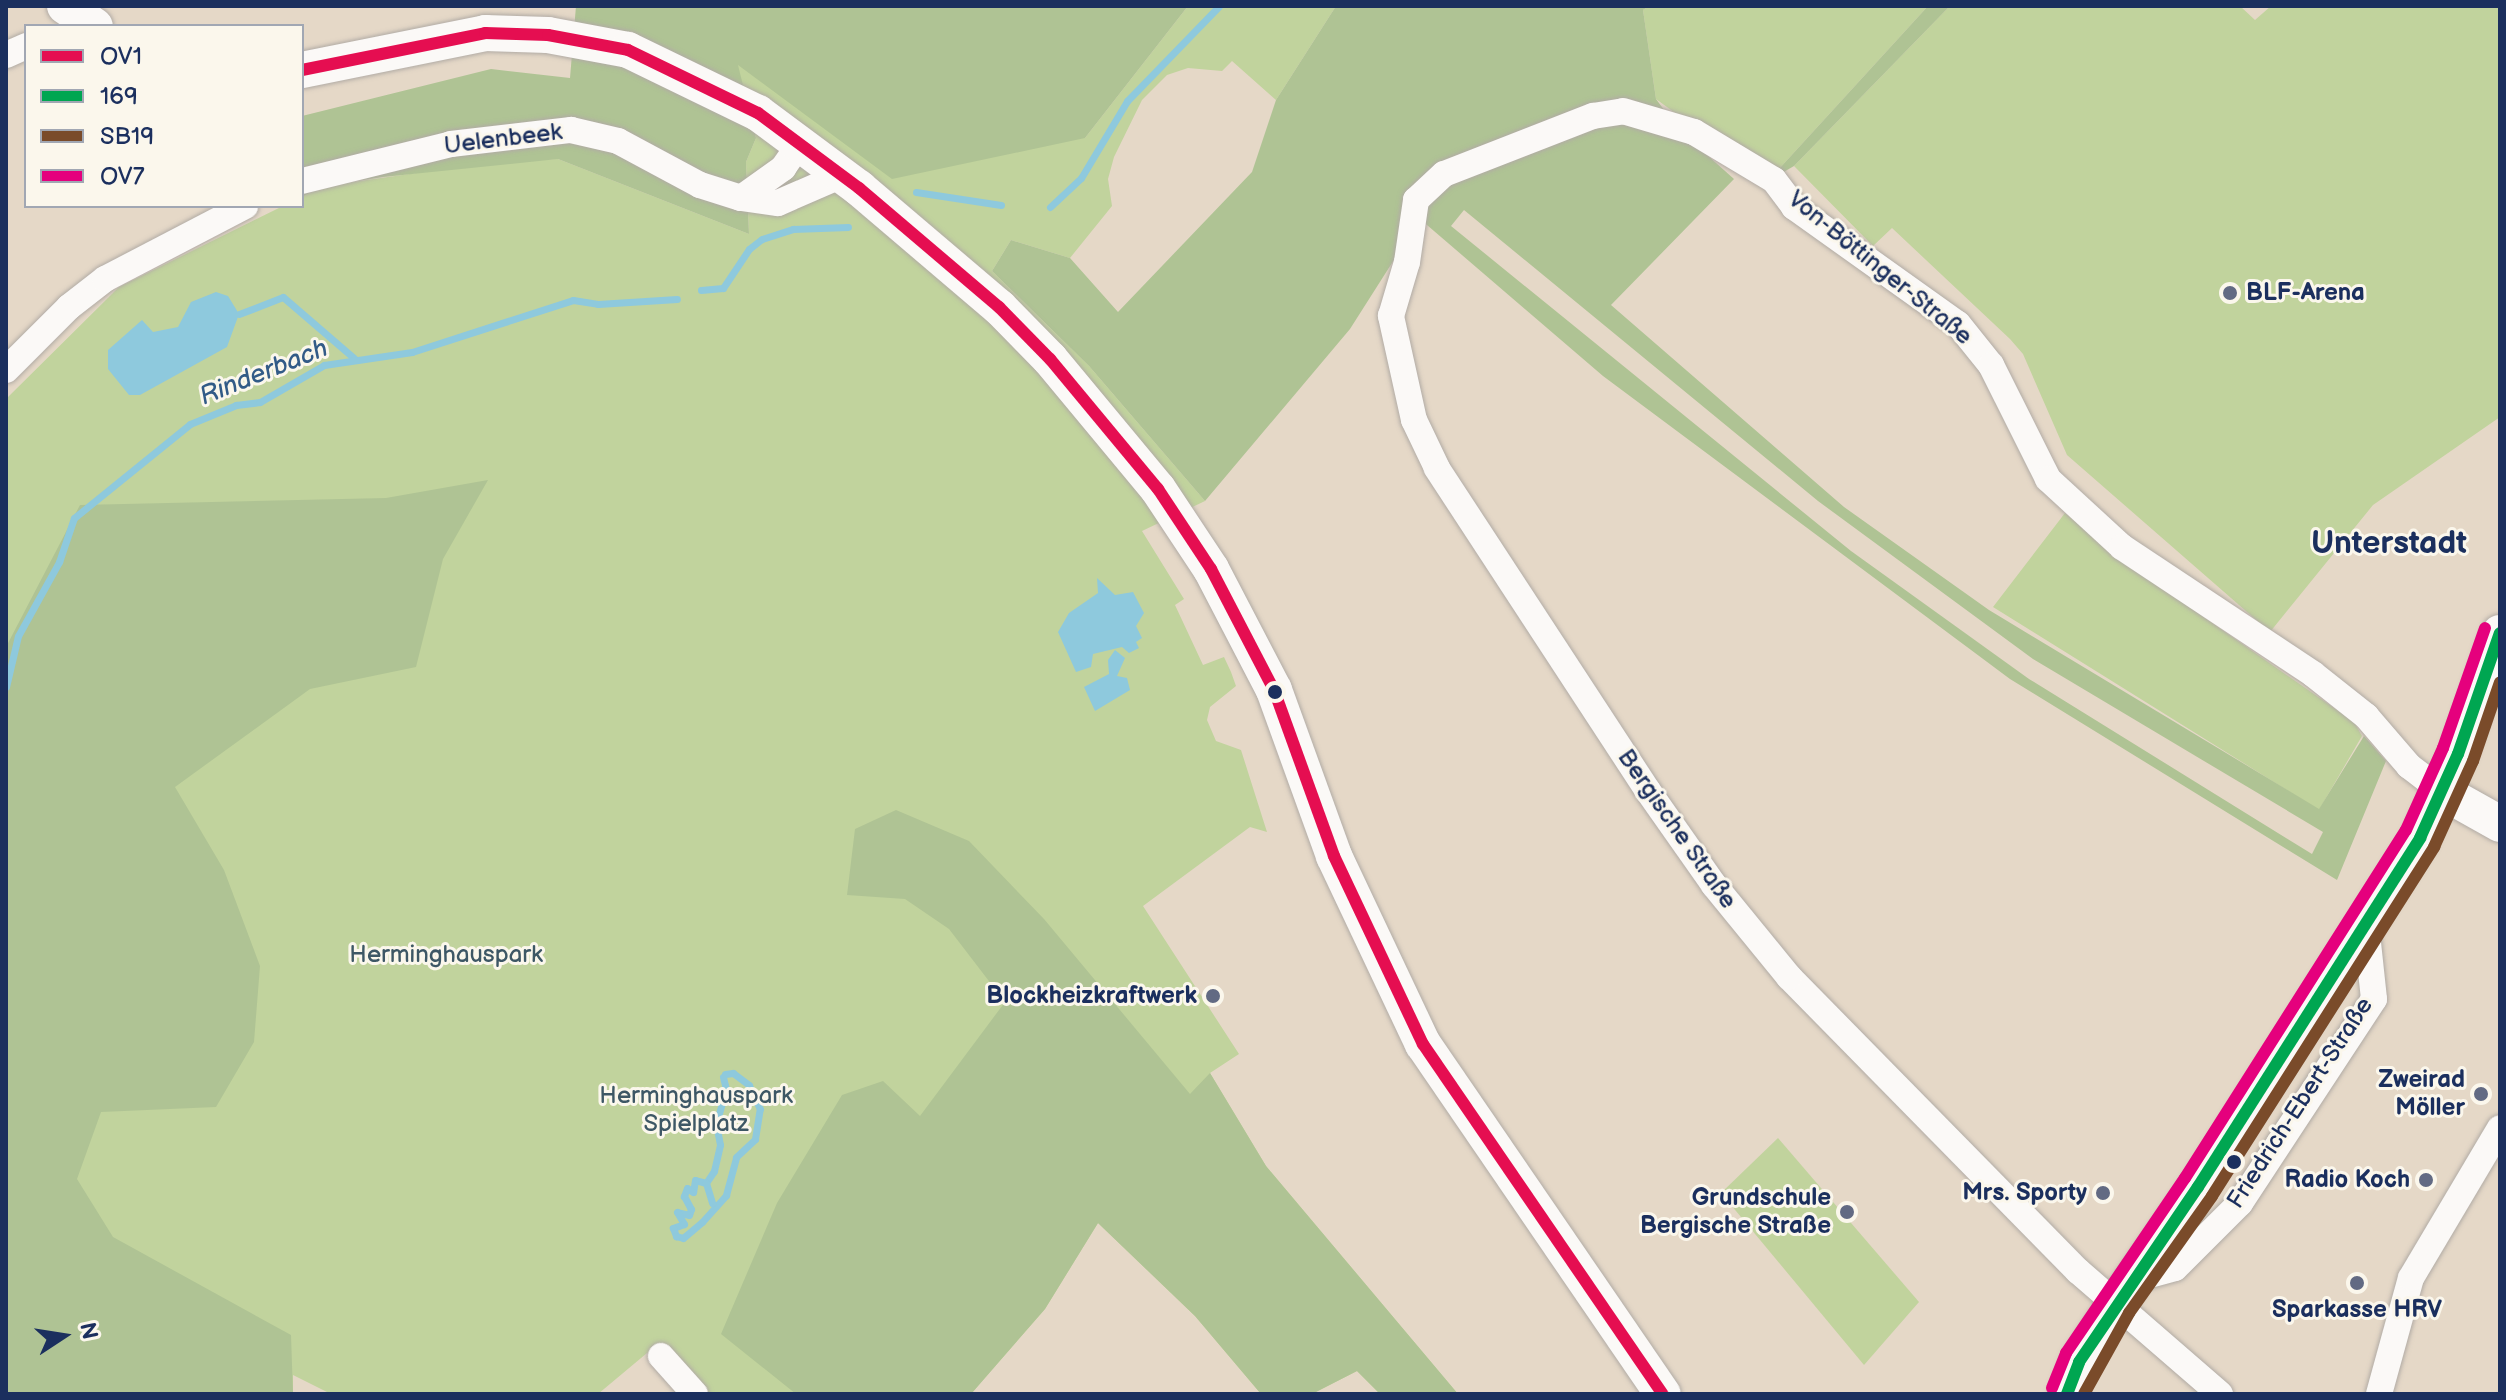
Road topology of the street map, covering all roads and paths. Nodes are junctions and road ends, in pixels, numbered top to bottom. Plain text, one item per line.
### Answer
1 (65, 6) edge
2 (91, 24) edge
3 (304, 70) edge
4 (800, 144) junction
5 (842, 175) junction
6 (304, 181) edge
7 (741, 198) junction
8 (241, 208) edge
9 (1391, 316) joint
10 (6, 370) edge
11 (2500, 633) edge
12 (2443, 792) junction
13 (2500, 824) edge
14 (2500, 1128) edge
15 (2126, 1291) junction
16 (661, 1356) dead end
17 (695, 1394) edge
18 (1663, 1394) edge
19 (2067, 1394) edge
20 (2220, 1394) edge
21 (2379, 1394) edge

1 - 2 street
3 - 4 street
4 - 5 street
4 - 7 street
5 - 7 street, Uelenbeek
5 - 18 street
6 - 7 street, Uelenbeek
8 - 10 street
9 - 12 street, Von-Böttinger-Straße
9 - 15 street, Bergische Straße
11 - 12 street, Friedrich-Ebert-Straße
12 - 13 street, Von-Böttinger-Straße
12 - 15 street, Friedrich-Ebert-Straße
14 - 21 street
15 - 19 street, Friedrich-Ebert-Straße
15 - 20 street, Bergische Straße
16 - 17 street

